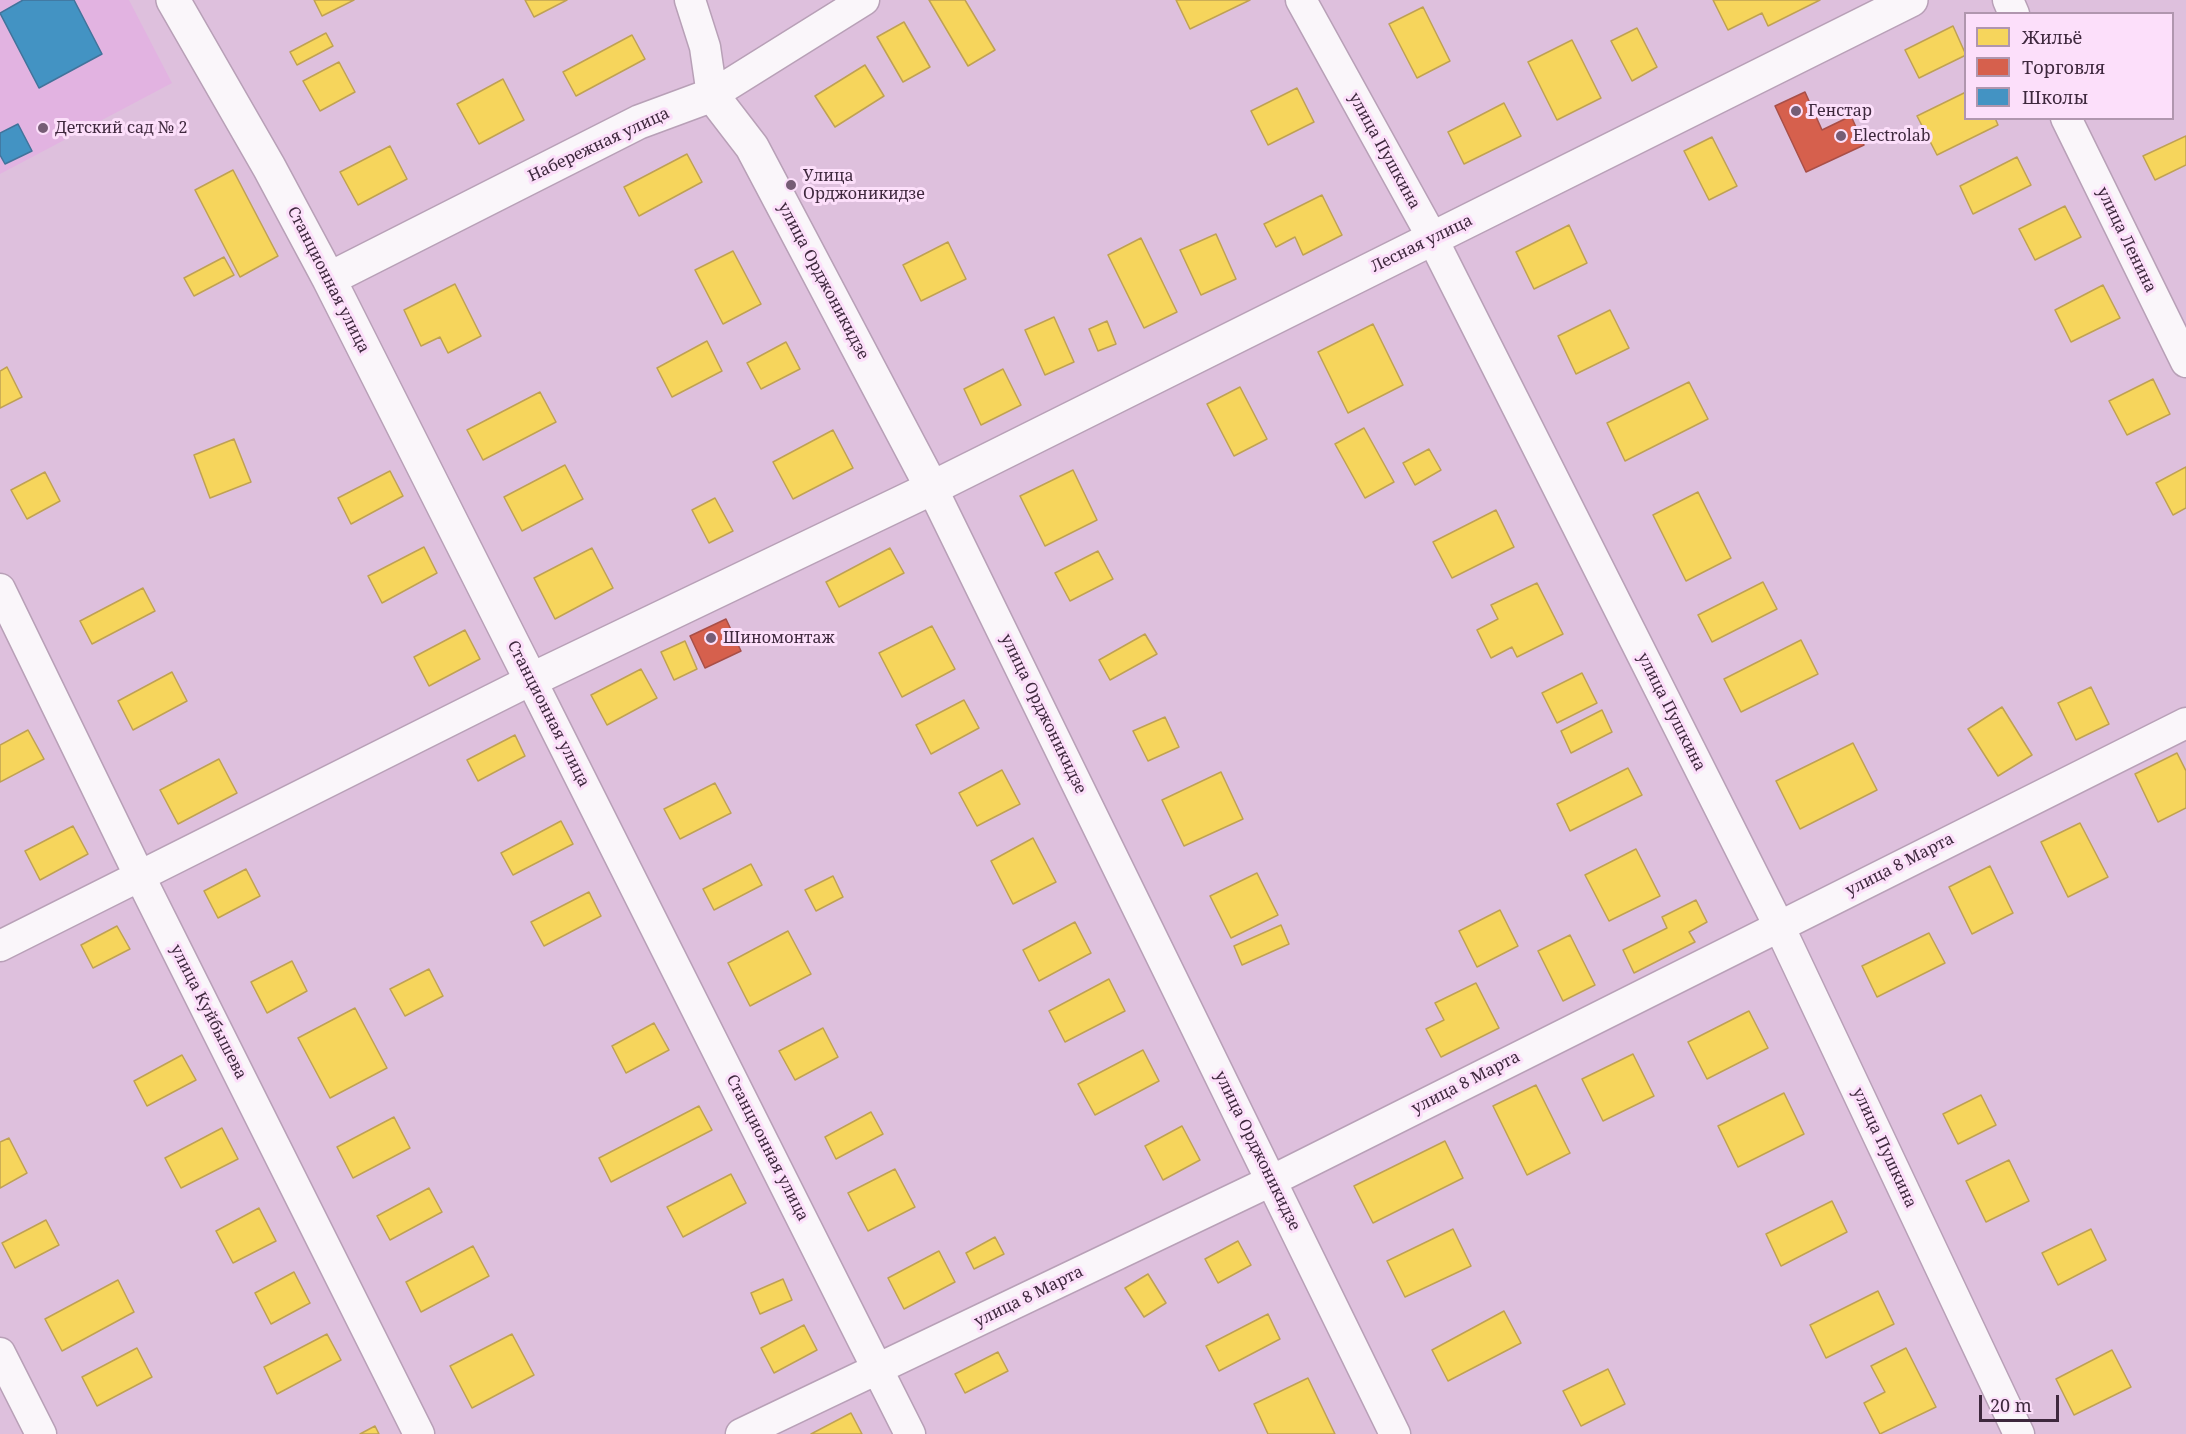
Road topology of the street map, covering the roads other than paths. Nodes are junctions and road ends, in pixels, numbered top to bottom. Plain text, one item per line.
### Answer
1 (173, 0) edge
2 (690, 0) edge
3 (864, 0) edge
4 (1302, 0) edge
5 (1911, 0) edge
6 (712, 95) junction
7 (2067, 120) edge
8 (1432, 238) junction
9 (329, 279) junction
10 (2186, 362) edge
11 (932, 488) junction
12 (0, 589) edge
13 (531, 680) junction
14 (2186, 723) edge
15 (140, 877) junction
16 (1779, 926) junction
17 (0, 946) edge
18 (1271, 1181) junction
19 (0, 1353) edge
20 (878, 1369) junction
21 (41, 1434) edge
22 (419, 1434) edge
23 (741, 1434) edge
24 (910, 1434) edge
25 (1395, 1434) edge
26 (2019, 1434) edge

1 - 9 main road, Станционная улица
2 - 6 street, улица Орджоникидзе
3 - 6 street, Набережная улица
4 - 8 street, улица Пушкина
5 - 8 main road, Лесная улица
6 - 9 main road, Набережная улица
6 - 11 main road, улица Орджоникидзе
7 - 10 street, улица Ленина
8 - 11 main road, Лесная улица
8 - 16 street, улица Пушкина
9 - 13 main road, Станционная улица
11 - 13 main road, Лесная улица
11 - 18 street, улица Орджоникидзе
12 - 15 street, улица Куйбышева
13 - 15 street
13 - 20 street, Станционная улица
14 - 16 street, улица 8 Марта
15 - 17 street
15 - 22 street, улица Куйбышева
16 - 18 street, улица 8 Марта
16 - 26 street, улица Пушкина
18 - 20 street, улица 8 Марта
18 - 25 street, улица Орджоникидзе
19 - 21 street
20 - 23 street, улица 8 Марта
20 - 24 street, Станционная улица

